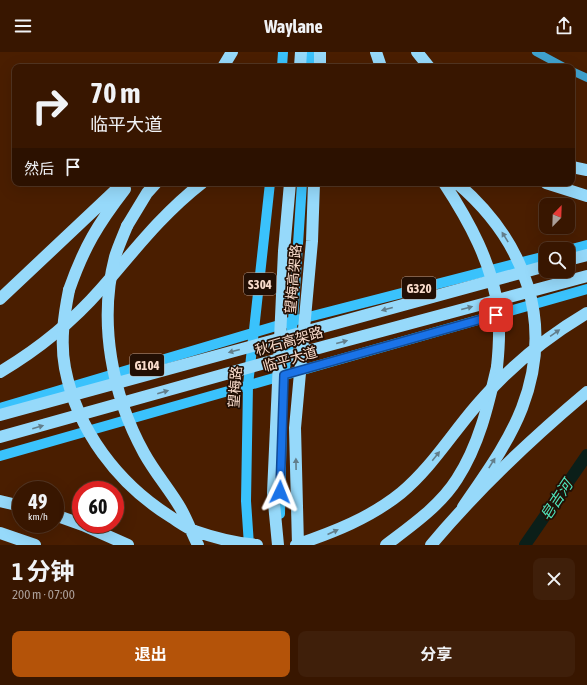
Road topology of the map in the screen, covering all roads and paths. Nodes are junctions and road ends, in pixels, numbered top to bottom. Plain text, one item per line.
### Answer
1 (232, 52) edge
2 (284, 52) edge
3 (301, 52) edge
4 (311, 52) edge
5 (320, 52) edge
6 (376, 52) edge
7 (417, 52) edge
8 (536, 52) edge
9 (225, 64) edge
10 (282, 64) edge
11 (300, 64) edge
12 (310, 64) edge
13 (320, 64) edge
14 (380, 64) edge
15 (427, 64) edge
16 (558, 64) edge
17 (575, 72) edge
18 (587, 78) edge
19 (575, 168) edge
20 (587, 170) edge
21 (120, 186) edge
22 (128, 186) edge
23 (153, 186) edge
24 (198, 186) edge
25 (270, 186) edge
26 (290, 186) edge
27 (302, 186) edge
28 (314, 186) edge
29 (446, 186) edge
30 (460, 186) edge
31 (555, 186) edge
32 (587, 196) edge
33 (587, 245) edge
34 (575, 248) edge
35 (587, 255) edge
36 (539, 258) edge
37 (575, 258) edge
38 (539, 268) edge
39 (587, 276) edge
40 (587, 289) edge
41 (0, 299) edge
42 (587, 313) edge
43 (293, 320) junction
44 (255, 333) junction
45 (0, 372) edge
46 (284, 375) junction
47 (248, 385) junction
48 (587, 392) edge
49 (0, 408) edge
50 (0, 415) edge
51 (0, 437) edge
52 (0, 456) edge
53 (0, 501) edge
54 (12, 504) edge
55 (463, 507) junction
56 (64, 519) edge
57 (0, 533) edge
58 (35, 545) edge
59 (128, 545) edge
60 (198, 545) edge
61 (249, 545) edge
62 (257, 545) edge
63 (279, 545) edge
64 (297, 545) edge
65 (386, 545) edge
66 (431, 545) edge

1 - 9 highway
2 - 10 main road
3 - 11 highway
4 - 12 main road
5 - 13 highway
6 - 14 highway
7 - 15 highway
8 - 16 street
17 - 18 street
19 - 20 highway
21 - 41 highway
22 - 62 highway, bridge
23 - 60 highway, bridge
24 - 45 highway, bridge
25 - 44 main road, 望梅路 / S304
26 - 63 highway, 望梅高架路, bridge
27 - 43 main road, S304
64 -> 28 highway, 望梅高架路, bridge
29 - 65 highway, bridge
55 -> 30 highway, bridge
31 - 32 highway
33 - 34 main road
35 - 37 highway
36 - 43 main road, G320
38 -> 50 highway, 秋石高架路, bridge
51 -> 39 highway, 秋石高架路, bridge
40 - 46 main road, 临平大道
64 -> 42 highway, bridge
43 - 44 main road, G104
43 - 46 main road
44 - 47 main road, 望梅路 / S304
44 - 49 main road, G104
46 - 47 main road, 临平大道
46 - 63 main road
47 - 52 main road, 临平大道
47 - 61 main road, 望梅路
48 - 55 highway, bridge
53 - 54 highway
55 - 66 highway
56 - 59 highway
57 - 58 highway

